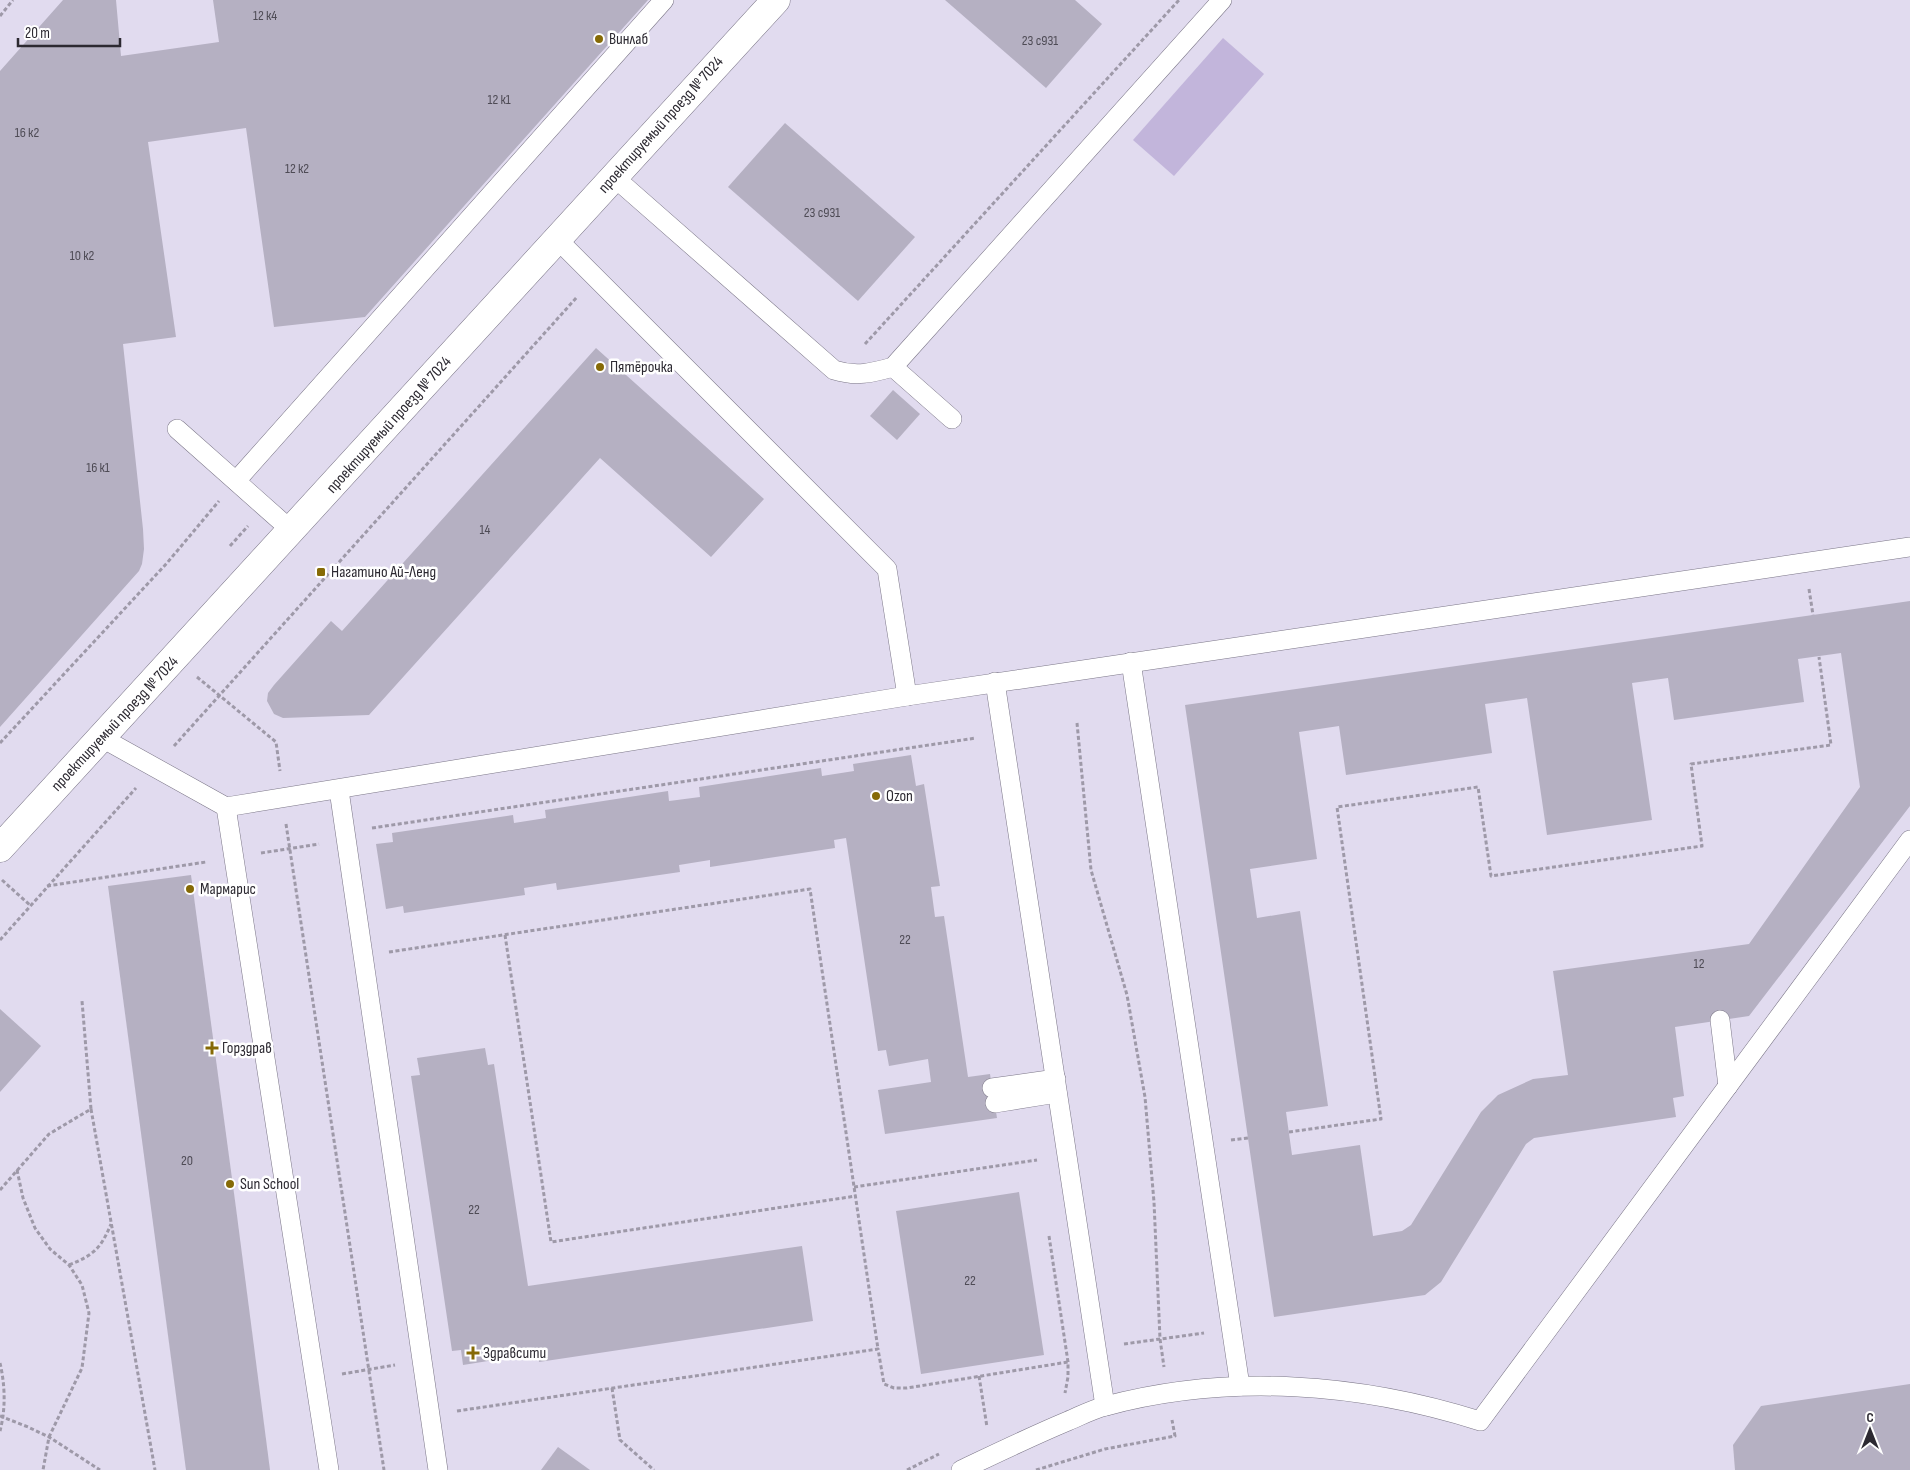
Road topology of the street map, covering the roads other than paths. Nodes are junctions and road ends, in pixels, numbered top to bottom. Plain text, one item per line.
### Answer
1 (664, 0) edge
2 (776, 0) edge
3 (1222, 0) edge
4 (614, 177) junction
5 (557, 240) junction
6 (893, 367) junction
7 (952, 419) dead end
8 (177, 429) dead end
9 (236, 481) junction
10 (292, 531) junction
11 (1910, 547) edge
12 (1131, 662) junction
13 (995, 682) junction
14 (907, 696) junction
15 (102, 738) junction
16 (339, 790) junction
17 (226, 807) junction
18 (1910, 840) edge
19 (0, 848) edge
20 (1720, 1020) dead end
21 (1056, 1086) junction
22 (1728, 1086) junction
23 (994, 1095) dead end
24 (1240, 1386) junction
25 (1105, 1406) junction
26 (329, 1470) edge
27 (438, 1470) edge
28 (961, 1470) edge

1 - 9 lane
2 - 4 street, проектируемый проезд № 7024
3 - 6 lane
4 - 5 street, проектируемый проезд № 7024
4 - 6 lane
5 - 10 street, проектируемый проезд № 7024
5 - 14 lane
6 - 7 lane
8 - 9 lane
9 - 10 lane
10 - 15 street, проектируемый проезд № 7024
11 - 12 lane
12 - 13 lane
12 - 24 lane
13 - 14 lane
13 - 21 lane
14 - 16 lane
15 - 17 lane
15 - 19 street, проектируемый проезд № 7024
16 - 17 lane
16 - 27 lane
17 - 26 lane
18 - 22 lane
20 - 22 lane
21 - 23 lane
21 - 25 lane
22 - 24 lane
24 - 25 lane
25 - 28 lane

